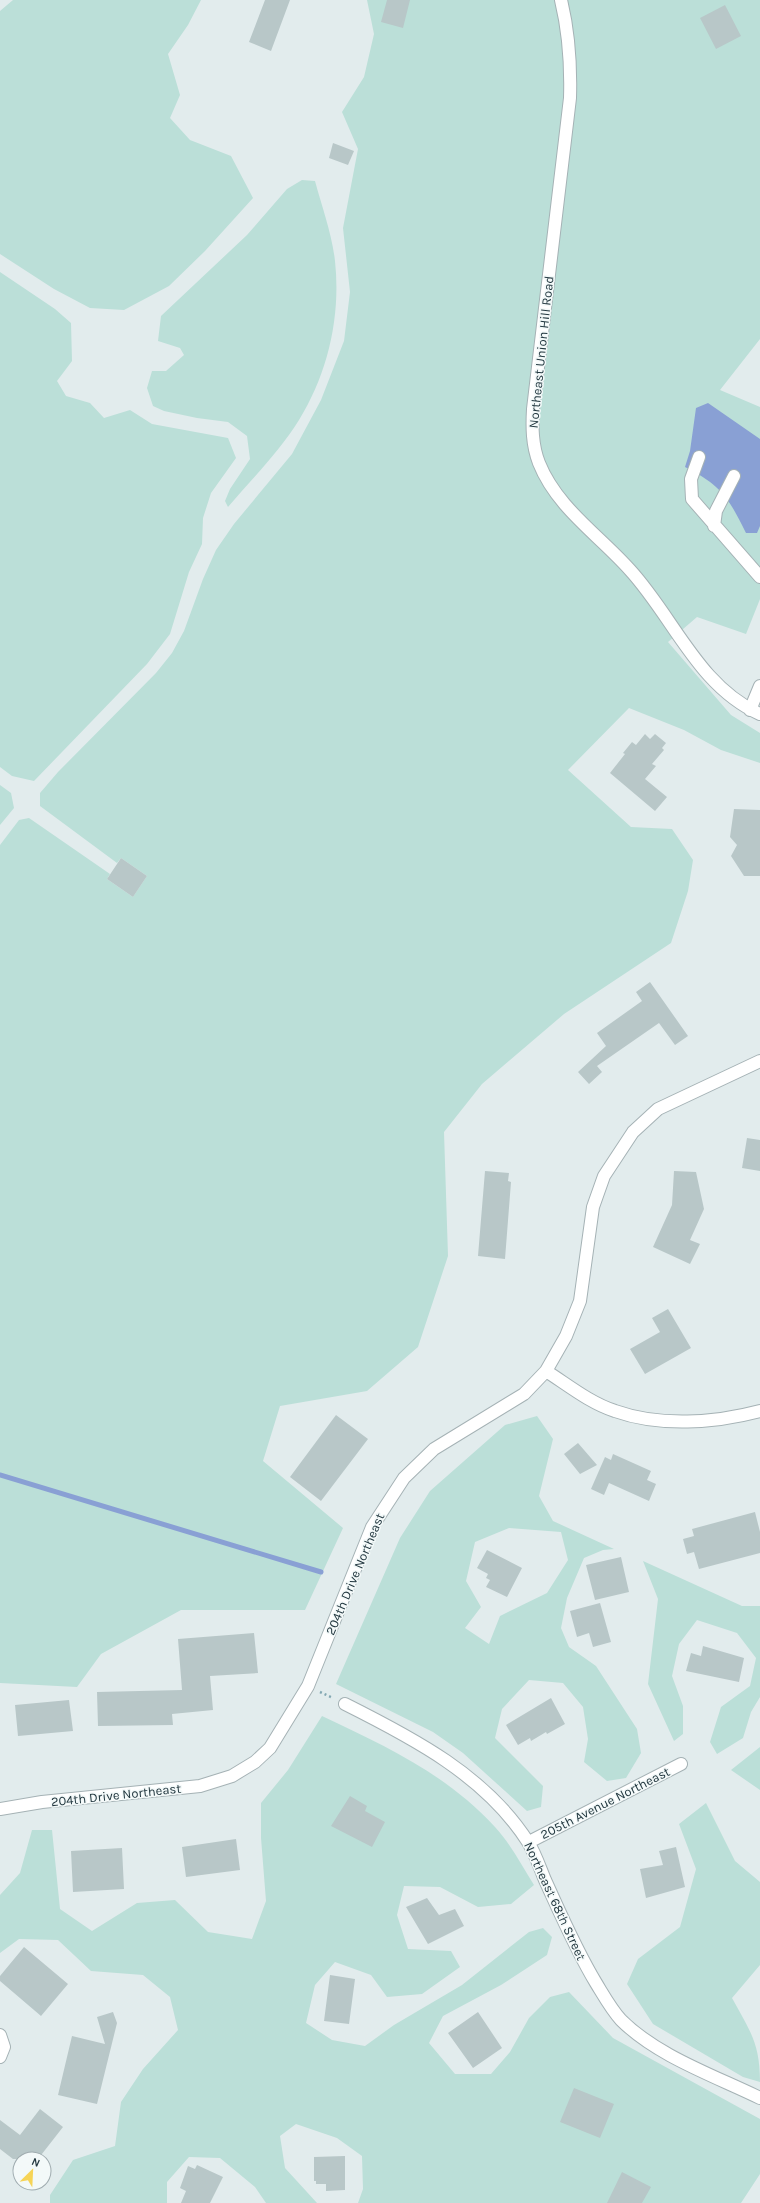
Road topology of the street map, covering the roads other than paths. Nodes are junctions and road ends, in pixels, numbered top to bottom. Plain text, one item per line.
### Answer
1 (560, 0) edge
2 (699, 457) dead end
3 (734, 476) dead end
4 (714, 526) junction
5 (760, 576) edge
6 (760, 686) edge
7 (755, 712) edge
8 (760, 1061) edge
9 (546, 1371) junction
10 (760, 1411) edge
11 (345, 1704) road end
12 (681, 1764) dead end
13 (0, 1809) edge
14 (528, 1842) junction
15 (0, 2035) edge
16 (0, 2057) edge
17 (760, 2098) edge

1 - 7 street, Northeast Union Hill Road
2 - 4 street
3 - 4 street
4 - 5 street
6 - 7 street
8 - 9 street, 204th Drive Northeast
9 - 10 street
9 - 13 street, 204th Drive Northeast
11 - 14 street, Northeast 68th Street
12 - 14 street, 205th Avenue Northeast
14 - 17 street, Northeast 68th Street
15 - 16 street

